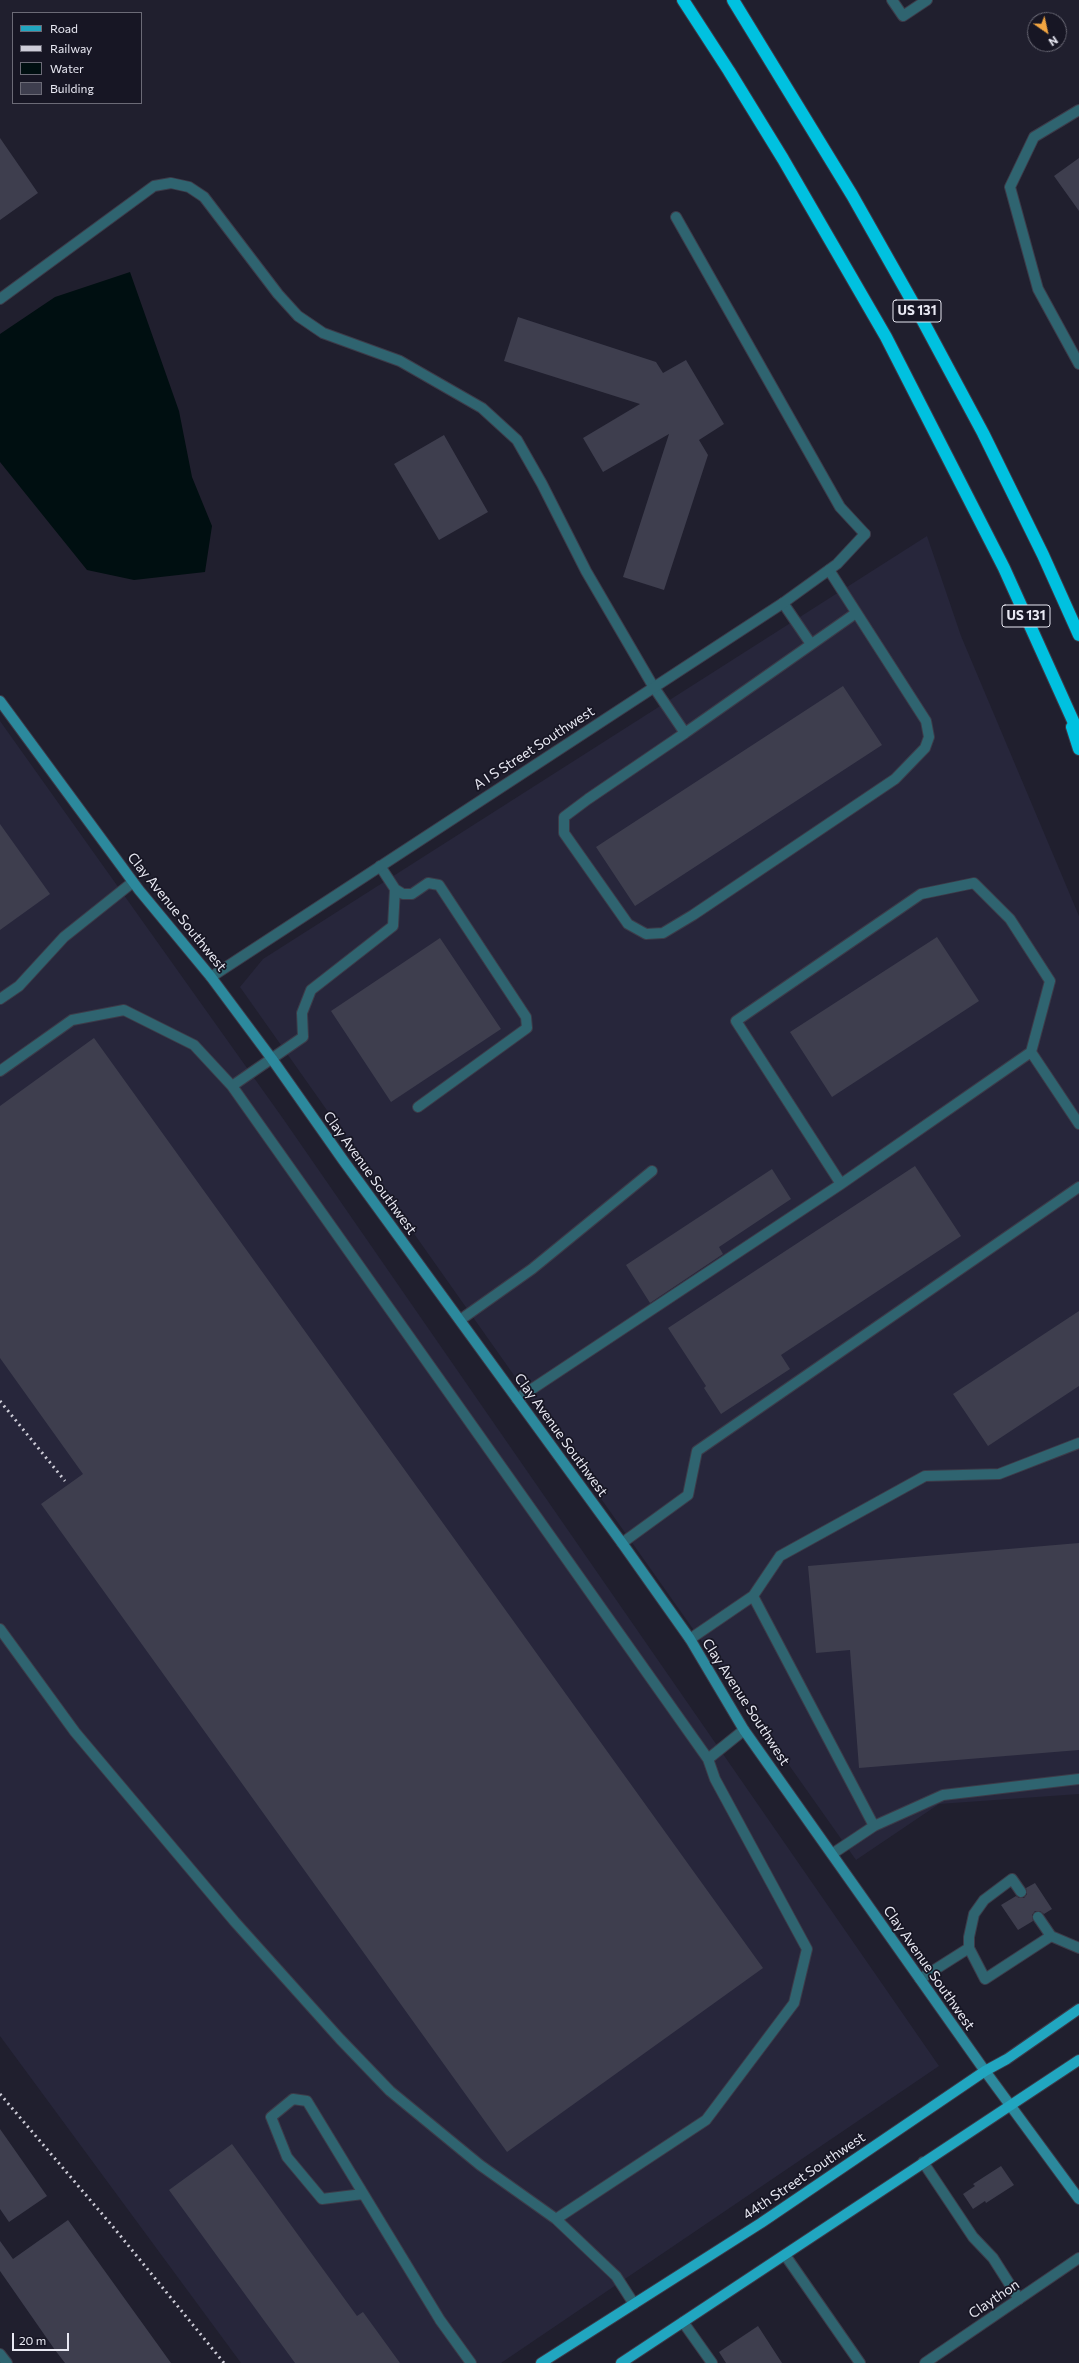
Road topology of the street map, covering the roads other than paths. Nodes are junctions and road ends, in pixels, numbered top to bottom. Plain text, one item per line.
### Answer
1 (683, 0) edge
2 (733, 0) edge
3 (892, 0) edge
4 (927, 0) edge
5 (1079, 110) edge
6 (676, 217) dead end
7 (0, 299) edge
8 (1079, 364) edge
9 (1043, 555) junction
10 (829, 570) junction
11 (783, 603) junction
12 (856, 613) junction
13 (1079, 626) edge
14 (1079, 635) edge
15 (811, 644) junction
16 (653, 686) junction
17 (1062, 693) junction
18 (0, 701) edge
19 (685, 732) junction
20 (1079, 734) edge
21 (1079, 748) edge
22 (380, 866) junction
23 (133, 882) junction
24 (395, 889) junction
25 (211, 977) junction
26 (0, 999) edge
27 (1031, 1052) junction
28 (272, 1058) junction
29 (0, 1071) edge
30 (232, 1086) junction
31 (418, 1108) dead end
32 (1079, 1124) edge
33 (652, 1171) dead end
34 (841, 1184) junction
35 (1079, 1186) edge
36 (460, 1320) junction
37 (517, 1398) junction
38 (1079, 1443) edge
39 (622, 1543) junction
40 (753, 1596) junction
41 (0, 1629) edge
42 (690, 1639) junction
43 (744, 1730) junction
44 (708, 1759) junction
45 (1079, 1779) edge
46 (874, 1826) junction
47 (832, 1854) junction
48 (1021, 1892) dead end
49 (1038, 1917) dead end
50 (1051, 1936) junction
51 (969, 1948) junction
52 (1079, 1948) edge
53 (920, 1979) junction
54 (1079, 2009) edge
55 (1079, 2060) edge
56 (985, 2072) junction
57 (1010, 2105) junction
58 (923, 2162) junction
59 (363, 2194) junction
60 (1079, 2199) edge
61 (556, 2220) junction
62 (785, 2255) junction
63 (1079, 2258) edge
64 (1019, 2299) junction
65 (634, 2304) junction
66 (683, 2322) junction
67 (0, 2354) edge
68 (7, 2363) edge
69 (470, 2363) edge
70 (541, 2363) edge
71 (621, 2363) edge
72 (712, 2363) edge
73 (860, 2363) edge
74 (925, 2363) edge

1 - 17 highway, US 131
2 - 9 highway, US 131
3 - 4 street
5 - 8 street
6 - 10 street, A I S Street Southwest
7 - 16 street
9 - 13 highway
9 - 14 highway, US 131
10 - 11 street, A I S Street Southwest
10 - 12 street
11 - 15 street
11 - 16 street, A I S Street Southwest
12 - 15 street
12 - 19 street
15 - 19 street
16 - 19 street
16 - 22 street, A I S Street Southwest
17 - 20 highway, US 131
17 - 21 highway
18 - 23 street, Clay Avenue Southwest
22 - 24 street
22 - 25 street, A I S Street Southwest
23 - 25 street, Clay Avenue Southwest
23 - 26 street
24 - 28 street
24 - 31 street
25 - 28 street, Clay Avenue Southwest
27 - 32 street
27 - 34 street
27 - 34 street
28 - 30 street
28 - 36 street, Clay Avenue Southwest
29 - 30 street
30 - 44 street
33 - 36 street
34 - 37 street
35 - 39 street
36 - 37 street, Clay Avenue Southwest
37 - 39 street, Clay Avenue Southwest
38 - 40 street
39 - 42 street, Clay Avenue Southwest
40 - 42 street
40 - 46 street
41 - 61 street
42 - 43 street, Clay Avenue Southwest
43 - 44 street
43 - 47 street, Clay Avenue Southwest
44 - 61 street
45 - 46 street
46 - 47 street
47 - 53 street, Clay Avenue Southwest
48 - 51 street
49 - 50 street
50 - 51 street
50 - 52 street
51 - 53 street
53 - 56 street, Clay Avenue Southwest
54 - 56 main road, 44th Street Southwest
55 - 57 main road
56 - 57 street, Clay Avenue Southwest
56 - 65 main road, 44th Street Southwest
57 - 58 main road
57 - 60 street, Clay Avenue Southwest
58 - 62 main road
58 - 64 street
59 - 59 street
59 - 69 street
61 - 65 street
62 - 66 main road
62 - 73 street
63 - 64 street, Claython
64 - 74 street, Claython
65 - 70 main road, 44th Street Southwest
66 - 71 main road
66 - 72 street
67 - 68 street

